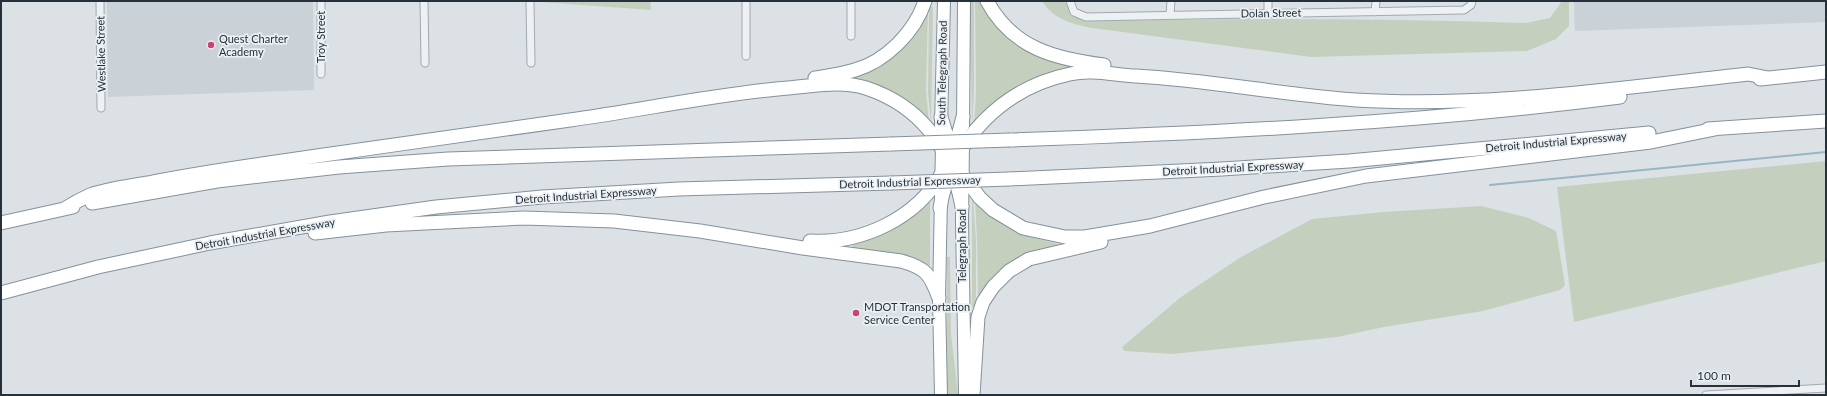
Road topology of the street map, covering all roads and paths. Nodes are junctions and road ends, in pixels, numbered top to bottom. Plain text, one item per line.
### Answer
1 (100, 1) edge
2 (321, 1) edge
3 (424, 1) edge
4 (530, 1) edge
5 (746, 1) edge
6 (851, 1) edge
7 (925, 1) edge
8 (944, 1) edge
9 (964, 1) edge
10 (987, 1) edge
11 (1070, 1) edge
12 (1171, 1) edge
13 (1268, 1) edge
14 (1376, 1) edge
15 (1471, 4) edge
16 (1375, 12) junction
17 (1268, 14) junction
18 (1170, 16) junction
19 (851, 36) dead end
20 (746, 56) dead end
21 (425, 63) dead end
22 (531, 63) dead end
23 (1826, 72) edge
24 (321, 74) dead end
25 (1158, 76) junction
26 (1768, 78) junction
27 (764, 90) junction
28 (101, 108) dead end
29 (941, 117) junction
30 (963, 117) junction
31 (1826, 121) edge
32 (1715, 129) junction
33 (963, 145) junction
34 (942, 146) junction
35 (952, 161) junction
36 (940, 177) junction
37 (963, 177) junction
38 (962, 207) junction
39 (940, 208) junction
40 (64, 209) junction
41 (1, 223) edge
42 (1150, 226) junction
43 (774, 242) junction
44 (210, 243) junction
45 (1, 293) edge
46 (939, 298) junction
47 (1826, 388) edge
48 (1746, 394) edge
49 (942, 395) edge
50 (965, 395) edge
51 (973, 395) edge
52 (1706, 395) edge

1 - 28 street, Westlake Street
2 - 24 street, Troy Street
3 - 21 street
4 - 22 street
5 - 20 street
6 - 19 street
7 - 27 highway
8 - 29 highway, South Telegraph Road
9 - 30 highway, South Telegraph Road
10 - 25 highway
11 - 18 street, Dolan Street
12 - 18 street
13 - 17 street
14 - 16 street
15 - 16 street, Dolan Street
16 - 17 street, Dolan Street
17 - 18 street, Dolan Street
23 - 26 highway
25 - 26 highway
25 - 33 highway
26 - 40 highway, bridge
27 - 34 highway
27 - 40 highway
29 - 34 highway, South Telegraph Road
29 - 35 highway
30 - 33 highway, South Telegraph Road
30 - 35 highway
31 - 32 highway, Detroit Industrial Expressway
32 - 42 highway
32 - 44 highway, Detroit Industrial Expressway, bridge
33 - 35 highway
33 - 37 highway, Telegraph Road
34 - 35 highway
34 - 36 highway, Telegraph Road
35 - 36 highway
35 - 37 highway
35 - 38 highway
35 - 39 highway
36 - 39 highway, Telegraph Road
36 - 43 highway
37 - 38 highway, Telegraph Road
37 - 42 highway
38 - 50 highway, Telegraph Road
39 - 46 highway, Telegraph Road
40 - 41 highway
42 - 51 highway
43 - 44 highway
43 - 46 highway
44 - 45 highway, Detroit Industrial Expressway
46 - 49 highway, Telegraph Road
47 - 48 street
48 - 52 street

